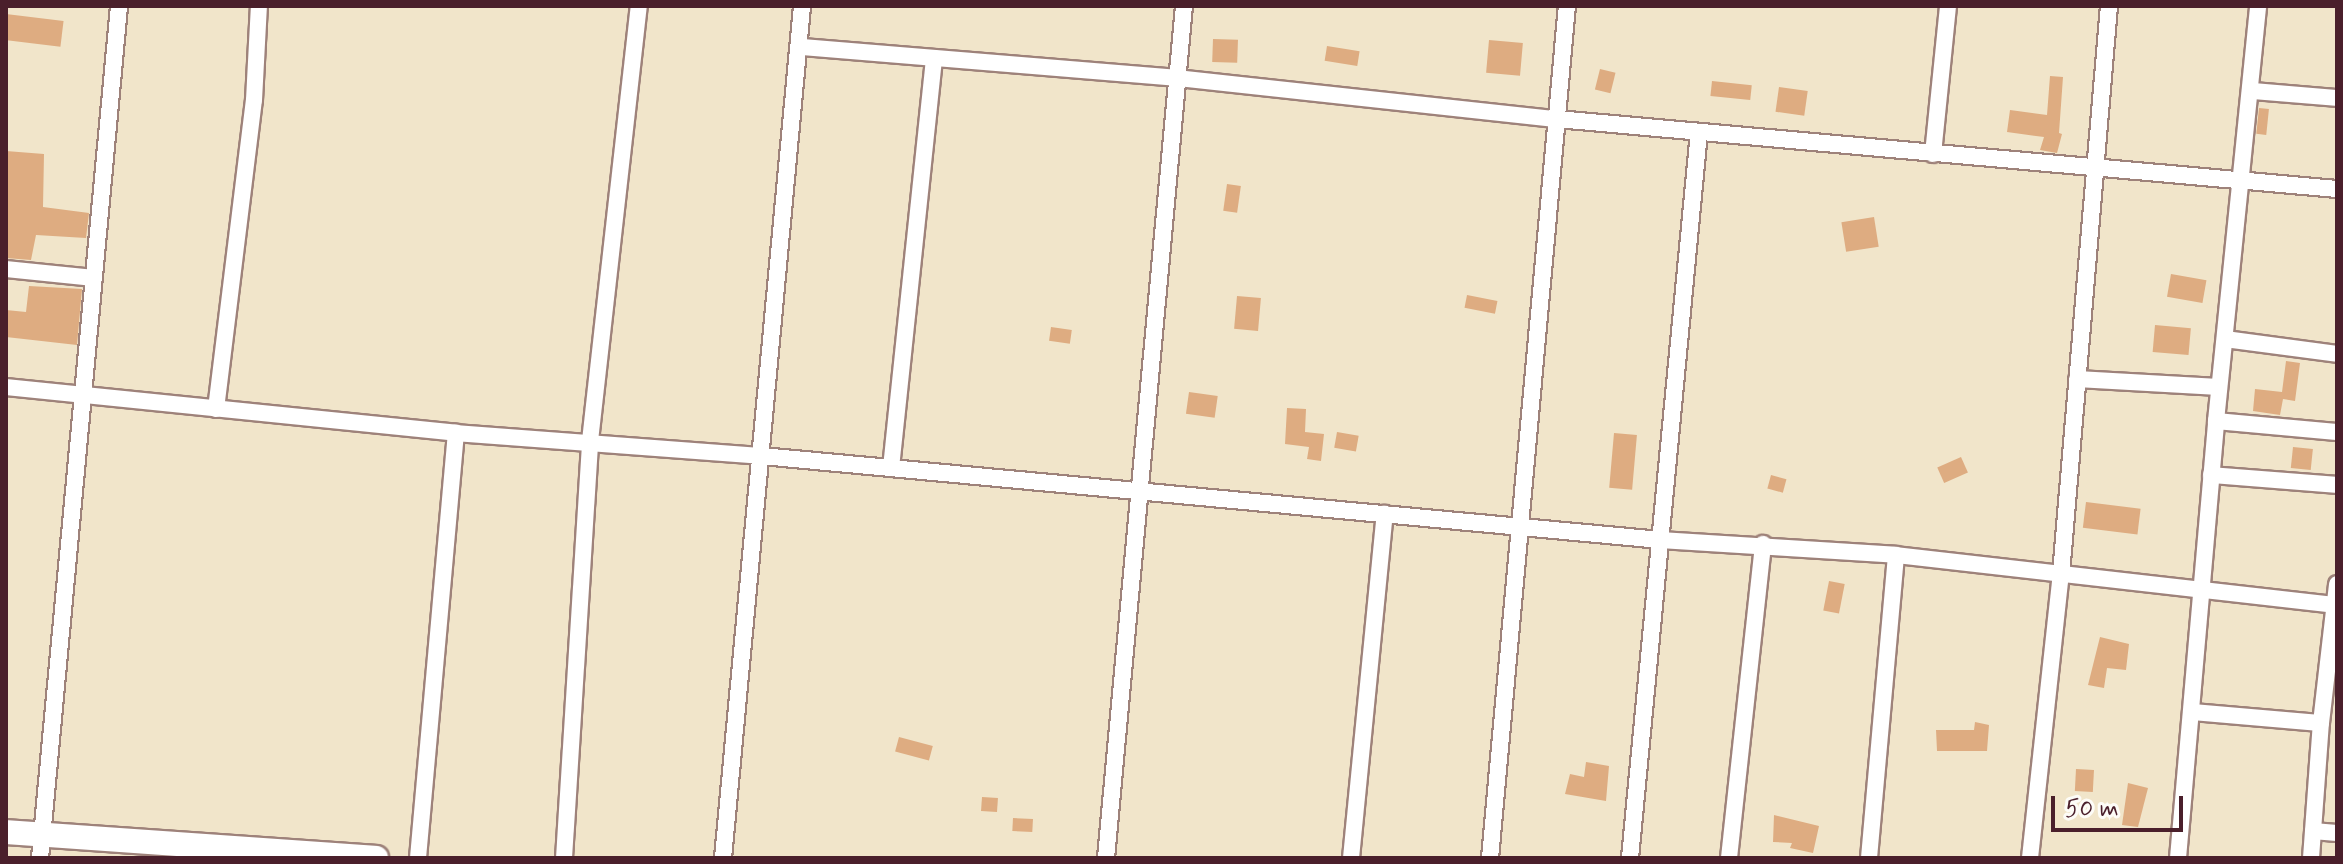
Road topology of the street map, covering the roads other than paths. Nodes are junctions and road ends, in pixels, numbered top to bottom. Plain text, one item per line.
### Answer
1 (119, 6) edge
2 (259, 6) edge
3 (639, 6) edge
4 (802, 6) edge
5 (1184, 6) edge
6 (1567, 6) edge
7 (1948, 6) edge
8 (2109, 6) edge
9 (2258, 6) edge
10 (801, 47) junction
11 (934, 58) junction
12 (1177, 78) junction
13 (2252, 91) junction
14 (2337, 98) edge
15 (1557, 119) junction
16 (1699, 132) junction
17 (1933, 154) junction
18 (2094, 168) junction
19 (2240, 183) junction
20 (2337, 189) edge
21 (6, 269) edge
22 (94, 278) junction
23 (2225, 339) junction
24 (2337, 354) edge
25 (2077, 379) junction
26 (6, 387) edge
27 (2219, 387) junction
28 (83, 395) junction
29 (216, 409) junction
30 (2216, 421) junction
31 (2337, 432) edge
32 (456, 433) junction
33 (590, 441) junction
34 (762, 456) junction
35 (891, 468) junction
36 (2211, 475) junction
37 (2337, 485) edge
38 (1141, 491) junction
39 (1385, 514) junction
40 (1520, 527) junction
41 (1660, 540) junction
42 (1763, 544) junction
43 (1896, 555) junction
44 (2061, 574) junction
45 (2337, 584) edge
46 (2202, 591) junction
47 (2336, 604) edge
48 (2331, 693) edge
49 (2192, 712) junction
50 (2321, 723) junction
51 (2313, 831) junction
52 (6, 832) edge
53 (2337, 833) edge
54 (41, 847) edge
55 (376, 858) edge
56 (418, 858) edge
57 (564, 858) edge
58 (723, 858) edge
59 (1106, 858) edge
60 (1351, 858) edge
61 (1490, 858) edge
62 (1630, 858) edge
63 (1729, 858) edge
64 (1869, 858) edge
65 (2030, 858) edge
66 (2178, 858) edge
67 (2311, 858) edge

1 - 22 street
2 - 29 street
3 - 33 street
4 - 10 street
5 - 12 street
6 - 15 street
7 - 17 street
8 - 18 street
9 - 13 street
10 - 11 street
10 - 34 street
11 - 12 street
11 - 35 street
12 - 15 street
12 - 38 street
13 - 14 street
13 - 19 street
15 - 16 street
15 - 40 street
16 - 17 street
16 - 41 street
17 - 18 street
18 - 19 street
18 - 25 street
19 - 20 street
19 - 23 street
21 - 22 street
22 - 28 street
23 - 24 street
23 - 27 street
25 - 27 street
25 - 44 street
26 - 28 street
27 - 30 street
28 - 29 street
28 - 54 street
29 - 32 street
30 - 31 street
30 - 36 street
32 - 33 street
32 - 56 street
33 - 34 street
33 - 57 street
34 - 35 street
34 - 58 street
35 - 38 street
36 - 37 street
36 - 46 street
38 - 39 street
38 - 59 street
39 - 40 street
39 - 60 street
40 - 41 street
40 - 61 street
41 - 42 street
41 - 62 street
42 - 43 street
42 - 63 street
43 - 44 street
43 - 64 street
44 - 46 street
44 - 65 street
45 - 47 street
46 - 47 street
46 - 49 street
47 - 48 street
48 - 50 street
49 - 50 street
49 - 66 street
50 - 51 street
51 - 53 street
51 - 67 street
52 - 54 street
54 - 55 street

